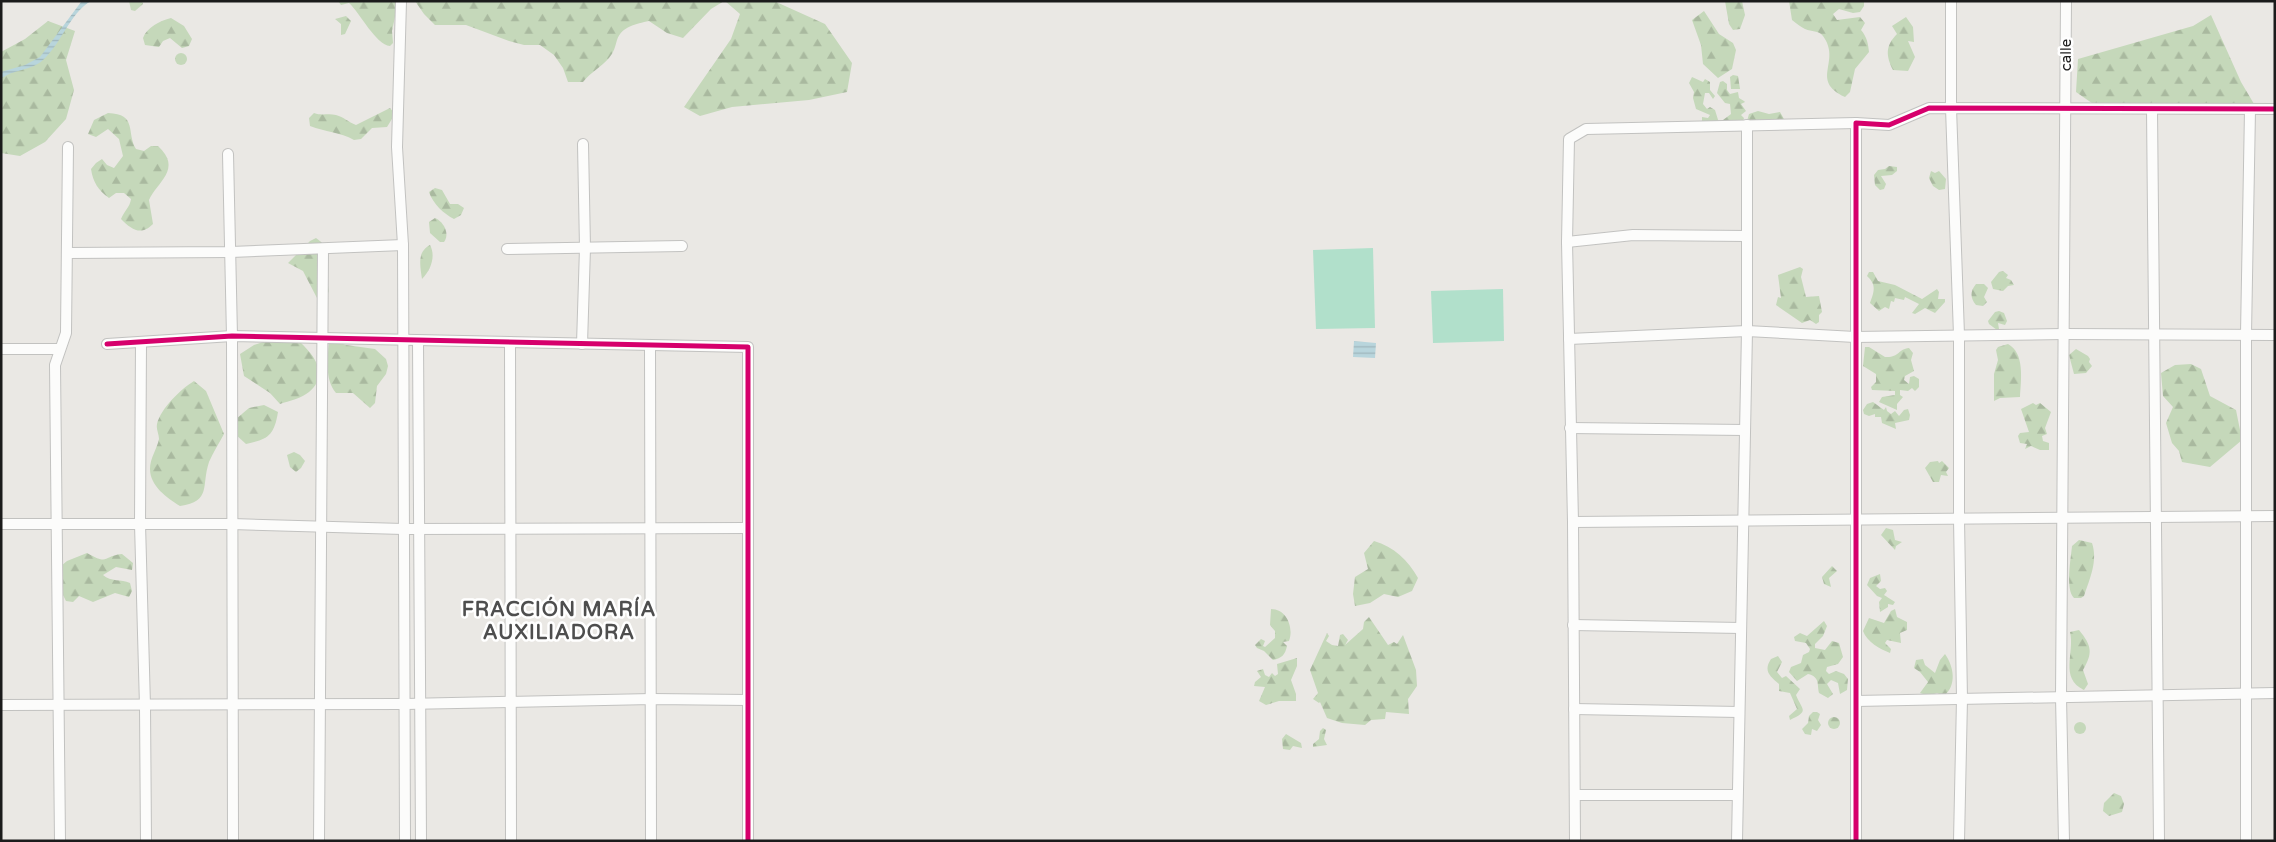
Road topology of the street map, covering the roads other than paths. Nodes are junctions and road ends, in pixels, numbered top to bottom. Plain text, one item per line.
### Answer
1 (401, 1) edge
2 (1951, 1) edge
3 (2066, 1) edge
4 (1951, 108) junction
5 (2066, 109) junction
6 (2275, 109) edge
7 (2152, 110) junction
8 (2250, 110) junction
9 (1856, 123) junction
10 (1747, 125) junction
11 (583, 144) dead end
12 (68, 147) dead end
13 (228, 154) dead end
14 (1747, 236) junction
15 (1567, 242) junction
16 (403, 245) junction
17 (682, 246) dead end
18 (585, 248) junction
19 (507, 249) dead end
20 (323, 250) junction
21 (231, 252) junction
22 (67, 253) junction
23 (1747, 331) junction
24 (2064, 334) junction
25 (2153, 334) junction
26 (2246, 334) junction
27 (1959, 335) junction
28 (2275, 335) edge
29 (232, 336) junction
30 (1855, 337) junction
31 (322, 338) junction
32 (1569, 339) junction
33 (403, 340) junction
34 (418, 341) junction
35 (141, 342) junction
36 (510, 342) junction
37 (107, 344) dead end
38 (582, 344) junction
39 (650, 346) junction
40 (1, 349) edge
41 (60, 350) junction
42 (1570, 428) junction
43 (1745, 430) junction
44 (2246, 516) junction
45 (2275, 516) edge
46 (2155, 517) junction
47 (2063, 518) junction
48 (1959, 519) junction
49 (1743, 521) junction
50 (1855, 521) junction
51 (1573, 522) junction
52 (1, 524) edge
53 (57, 524) junction
54 (140, 524) junction
55 (232, 524) junction
56 (322, 527) junction
57 (650, 528) junction
58 (748, 528) junction
59 (403, 529) junction
60 (420, 529) junction
61 (510, 530) junction
62 (1573, 625) junction
63 (1741, 628) junction
64 (2275, 692) edge
65 (2246, 693) junction
66 (2157, 695) junction
67 (2061, 697) junction
68 (652, 699) junction
69 (1962, 699) junction
70 (748, 700) junction
71 (1856, 701) junction
72 (511, 702) junction
73 (319, 704) junction
74 (405, 704) junction
75 (420, 704) junction
76 (1, 705) edge
77 (59, 705) junction
78 (233, 705) junction
79 (145, 706) junction
80 (1574, 709) junction
81 (1739, 712) junction
82 (1575, 795) junction
83 (1737, 795) junction
84 (60, 841) edge
85 (146, 841) edge
86 (233, 841) edge
87 (319, 841) edge
88 (405, 841) edge
89 (421, 841) edge
90 (511, 841) edge
91 (651, 841) edge
92 (748, 841) edge
93 (1575, 841) edge
94 (1736, 841) edge
95 (1856, 841) edge
96 (1959, 841) edge
97 (2064, 841) edge
98 (2159, 841) edge
99 (2246, 841) edge

1 - 16 street
2 - 4 street
3 - 5 street, calle
4 - 5 street
4 - 9 street
4 - 27 street
5 - 7 street
5 - 24 street, calle
6 - 8 street
7 - 8 street
7 - 25 street
8 - 26 street
9 - 10 street
9 - 30 street
10 - 14 street
10 - 15 street
11 - 18 street
12 - 22 street
13 - 21 street
14 - 15 street
14 - 23 street
15 - 32 street
16 - 20 street
16 - 33 street
17 - 18 street
18 - 19 street
18 - 38 street
20 - 21 street
20 - 31 street
21 - 22 street
21 - 29 street
22 - 41 street
23 - 30 street
23 - 32 street
23 - 43 street
24 - 25 street
24 - 27 street
24 - 47 street, calle
25 - 26 street
25 - 46 street
26 - 28 street
26 - 44 street
27 - 30 street
27 - 48 street
29 - 31 street
29 - 35 street
29 - 55 street
30 - 50 street
31 - 33 street
31 - 56 street
32 - 42 street
33 - 34 street
33 - 59 street
34 - 36 street
34 - 60 street
35 - 37 street
35 - 54 street
36 - 38 street
36 - 61 street
38 - 39 street
39 - 57 street
39 - 58 street
40 - 41 street
41 - 53 street
42 - 43 street
42 - 51 street
43 - 49 street
44 - 45 street
44 - 46 street
44 - 65 street
46 - 47 street
46 - 66 street
47 - 48 street
47 - 67 street, calle
48 - 50 street
48 - 69 street
49 - 50 street
49 - 51 street
49 - 63 street
50 - 71 street
51 - 62 street
52 - 53 street
53 - 54 street
53 - 77 street
54 - 55 street
54 - 79 street
55 - 56 street
55 - 78 street
56 - 59 street
56 - 73 street
57 - 58 street
57 - 61 street
57 - 68 street
58 - 70 street
59 - 60 street
59 - 74 street
60 - 61 street
60 - 75 street
61 - 72 street
62 - 63 street
62 - 80 street
63 - 81 street
64 - 65 street
65 - 66 street
65 - 99 street
66 - 67 street
66 - 98 street
67 - 69 street
67 - 97 street, calle
68 - 70 street
68 - 72 street
68 - 91 street
69 - 71 street
69 - 96 street
70 - 92 street
71 - 95 street
72 - 75 street
72 - 90 street
73 - 74 street
73 - 78 street
73 - 87 street
74 - 75 street
74 - 88 street
75 - 89 street
76 - 77 street
77 - 79 street
77 - 84 street
78 - 79 street
78 - 86 street
79 - 85 street
80 - 81 street
80 - 82 street
81 - 83 street
82 - 83 street
82 - 93 street
83 - 94 street

